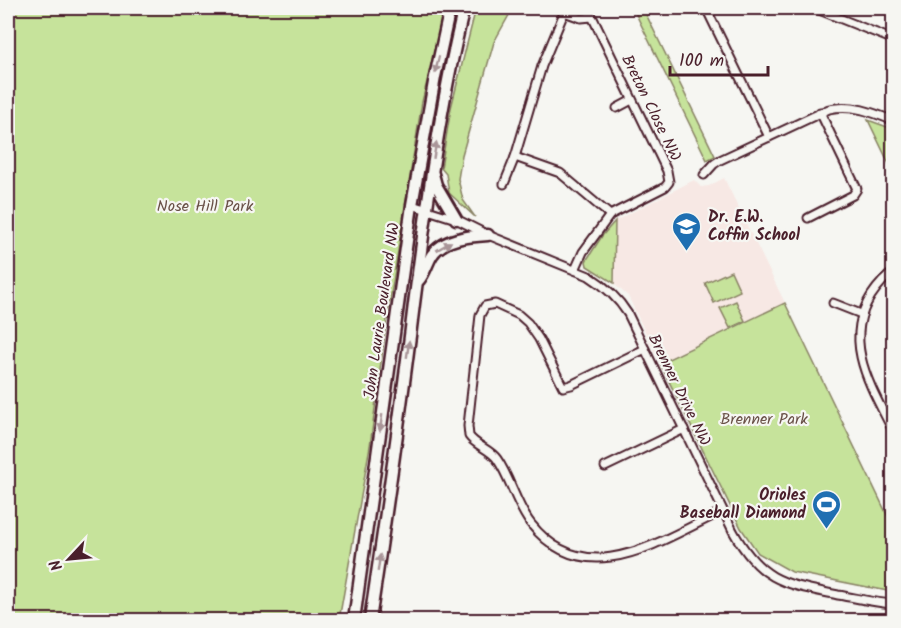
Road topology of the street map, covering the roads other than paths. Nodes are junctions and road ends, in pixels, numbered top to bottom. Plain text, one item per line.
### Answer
1 (450, 8) edge
2 (465, 8) edge
3 (588, 8) edge
4 (706, 8) edge
5 (814, 8) edge
6 (565, 10) edge
7 (592, 17) junction
8 (894, 40) edge
9 (632, 100) junction
10 (616, 108) dead end
11 (820, 112) junction
12 (894, 121) edge
13 (769, 137) junction
14 (515, 157) junction
15 (432, 171) junction
16 (704, 175) dead end
17 (504, 184) dead end
18 (412, 205) junction
19 (426, 208) junction
20 (610, 215) junction
21 (808, 218) dead end
22 (456, 219) junction
23 (488, 235) junction
24 (575, 270) junction
25 (894, 272) edge
26 (416, 282) junction
27 (833, 303) dead end
28 (861, 314) junction
29 (645, 349) junction
30 (684, 429) junction
31 (894, 433) edge
32 (605, 467) dead end
33 (723, 511) junction
34 (362, 555) junction
35 (894, 604) edge
36 (347, 621) edge
37 (354, 621) edge
38 (372, 621) edge

1 -> 18 main road, John Laurie Boulevard NW
15 -> 2 main road, John Laurie Boulevard NW
3 - 7 street, Breton Close NW
4 - 13 street
5 - 8 street
6 - 7 street
6 - 14 street
7 - 9 street, Breton Close NW
9 - 10 street
9 - 20 street, Breton Close NW
11 - 12 street
11 - 13 street
11 - 21 street
13 - 16 street
14 - 17 street
14 - 20 street
15 - 19 main road, John Laurie Boulevard NW
15 - 22 main road
18 - 19 street, Brenner Drive NW
18 -> 34 main road, John Laurie Boulevard NW
19 - 22 street, Brenner Drive NW
19 - 26 main road, John Laurie Boulevard NW
20 - 24 street, Breton Close NW
22 - 23 street, Brenner Drive NW
23 - 24 street, Brenner Drive NW
26 -> 23 main road
24 - 29 street, Brenner Drive NW
25 - 28 street
38 -> 26 main road, John Laurie Boulevard NW
27 - 28 street
28 - 31 street
29 - 30 street, Brenner Drive NW
29 - 33 street
30 - 32 street
30 - 33 street, Brenner Drive NW
33 - 35 street, Brenner Drive NW
34 - 36 main road
34 - 37 main road, John Laurie Boulevard NW

